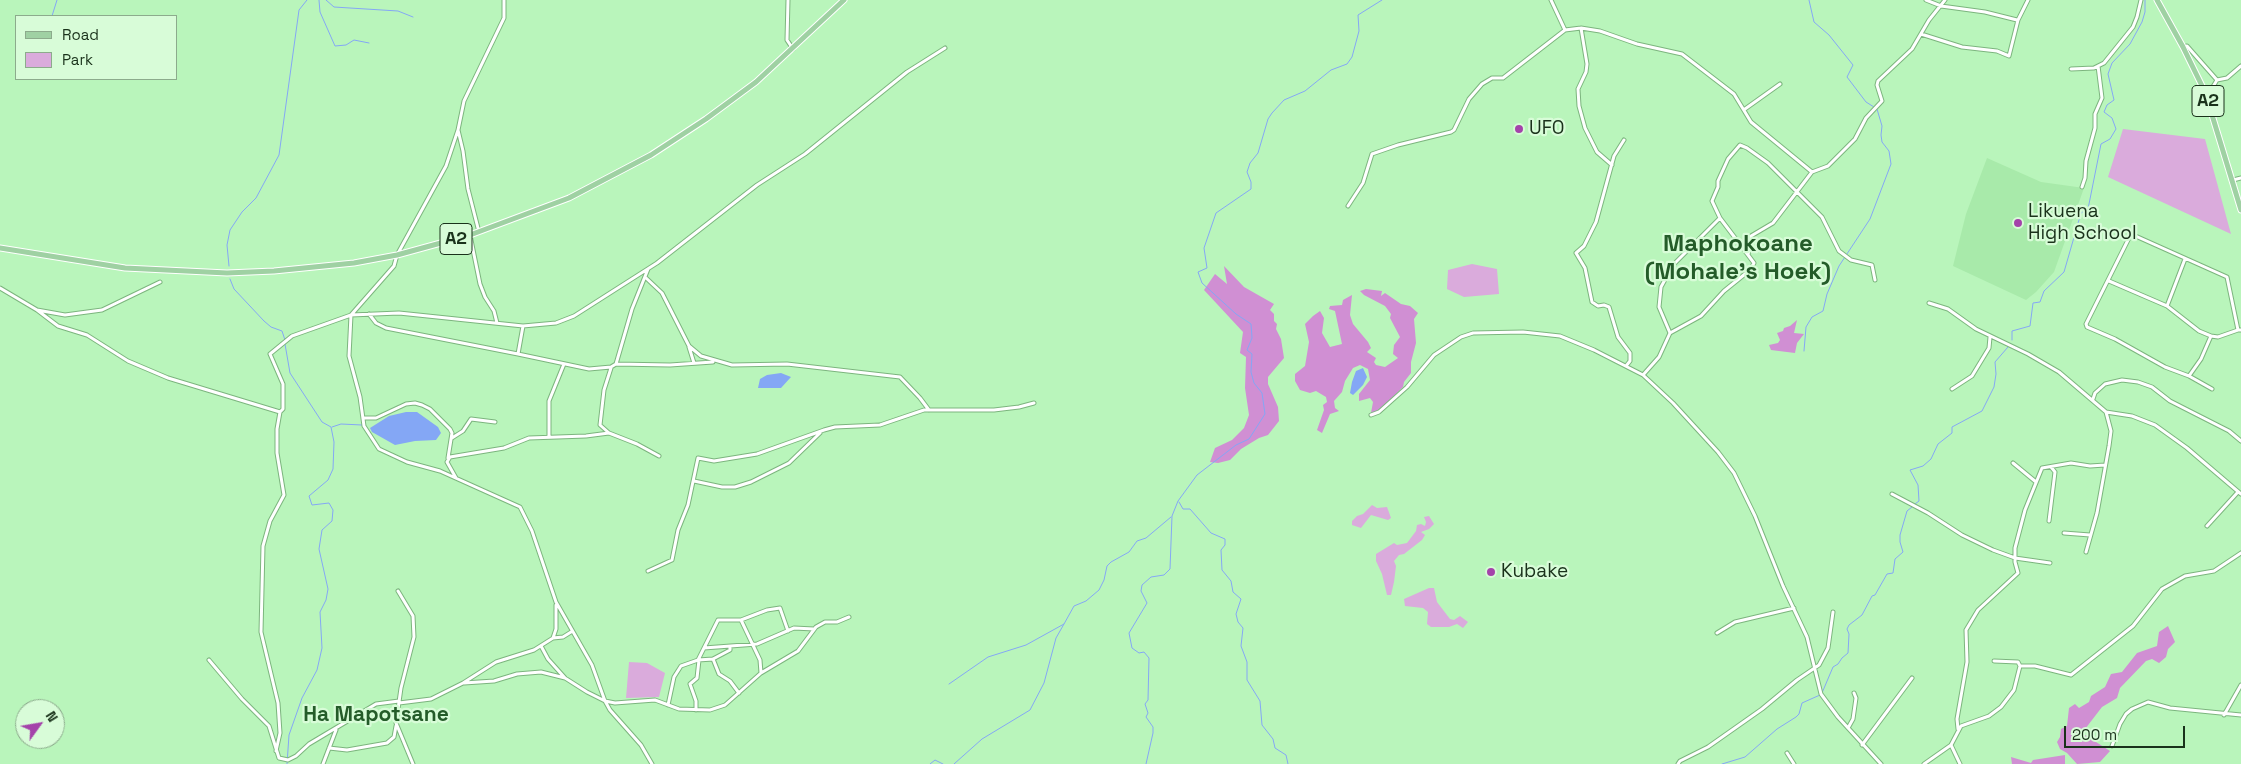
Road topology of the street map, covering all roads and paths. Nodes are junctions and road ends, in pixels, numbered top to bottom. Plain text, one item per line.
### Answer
1 (504, 0) edge
2 (788, 0) edge
3 (844, 0) edge
4 (1551, 0) edge
5 (1926, 0) edge
6 (1945, 0) edge
7 (2028, 0) edge
8 (2141, 0) edge
9 (2157, 0) edge
10 (1941, 6) junction
11 (2018, 20) junction
12 (1581, 28) junction
13 (1565, 30) junction
14 (1921, 34) junction
15 (2184, 47) junction
16 (945, 48) dead end
17 (793, 50) junction
18 (2098, 66) junction
19 (2241, 66) edge
20 (2071, 70) dead end
21 (2217, 80) junction
22 (1780, 84) dead end
23 (2205, 92) junction
24 (1745, 109) junction
25 (458, 130) junction
26 (1624, 140) dead end
27 (1612, 165) junction
28 (1812, 172) junction
29 (2241, 178) edge
30 (2233, 180) junction
31 (2082, 187) dead end
32 (1798, 192) junction
33 (1348, 206) dead end
34 (2241, 210) edge
35 (1720, 218) junction
36 (479, 232) junction
37 (470, 235) junction
38 (0, 248) edge
39 (397, 255) junction
40 (1748, 255) junction
41 (2185, 259) junction
42 (648, 269) junction
43 (645, 277) junction
44 (1875, 280) dead end
45 (2109, 281) junction
46 (160, 282) dead end
47 (0, 288) edge
48 (1929, 303) dead end
49 (2167, 306) junction
50 (37, 310) junction
51 (368, 313) junction
52 (351, 315) junction
53 (497, 323) junction
54 (523, 326) junction
55 (2240, 330) edge
56 (1670, 333) junction
57 (2211, 336) junction
58 (1990, 337) junction
59 (689, 346) junction
60 (518, 354) junction
61 (715, 362) junction
62 (694, 363) junction
63 (564, 364) junction
64 (616, 364) junction
65 (1626, 366) junction
66 (612, 367) junction
67 (1643, 375) junction
68 (2189, 376) junction
69 (1952, 389) dead end
70 (2212, 389) dead end
71 (2093, 400) junction
72 (1034, 402) dead end
73 (929, 410) junction
74 (280, 412) junction
75 (2106, 412) junction
76 (1371, 415) dead end
77 (363, 418) junction
78 (495, 422) dead end
79 (821, 431) junction
80 (609, 433) junction
81 (549, 437) junction
82 (452, 438) junction
83 (2241, 441) edge
84 (659, 456) dead end
85 (448, 458) junction
86 (2013, 463) dead end
87 (2105, 465) junction
88 (2051, 467) junction
89 (457, 479) junction
90 (694, 481) junction
91 (2036, 482) junction
92 (2240, 493) edge
93 (1892, 494) dead end
94 (2049, 521) dead end
95 (2207, 526) dead end
96 (2064, 533) dead end
97 (2090, 535) junction
98 (2086, 552) dead end
99 (2241, 553) edge
100 (2015, 558) junction
101 (2050, 563) dead end
102 (648, 571) dead end
103 (398, 591) dead end
104 (556, 602) junction
105 (1794, 608) junction
106 (1833, 612) dead end
107 (849, 617) dead end
108 (742, 620) junction
109 (814, 629) junction
110 (788, 631) junction
111 (571, 632) junction
112 (1717, 633) dead end
113 (553, 638) junction
114 (753, 645) junction
115 (541, 646) junction
116 (730, 647) junction
117 (704, 648) junction
118 (713, 659) junction
119 (209, 660) dead end
120 (698, 660) junction
121 (1994, 661) dead end
122 (2020, 666) junction
123 (1815, 669) junction
124 (761, 673) junction
125 (565, 678) junction
126 (1912, 678) dead end
127 (464, 683) junction
128 (2241, 685) edge
129 (740, 693) junction
130 (1854, 693) dead end
131 (605, 701) junction
132 (399, 702) junction
133 (668, 705) junction
134 (696, 710) junction
135 (2224, 714) junction
136 (2241, 715) edge
137 (396, 723) junction
138 (338, 727) junction
139 (1848, 728) junction
140 (1958, 729) junction
141 (1862, 745) junction
142 (1951, 745) junction
143 (2112, 746) dead end
144 (329, 748) junction
145 (276, 751) junction
146 (1787, 753) dead end
147 (323, 764) edge
148 (413, 764) edge
149 (652, 764) edge
150 (1678, 764) edge
151 (1794, 764) edge
152 (1881, 764) edge
153 (1924, 764) edge
154 (1960, 764) edge

1 - 25 street
2 - 17 street
3 - 17 main road, A2
4 - 13 street
5 - 10 street
6 - 10 street
7 - 11 street
8 - 18 street
9 - 15 main road, A2
10 - 11 street
10 - 14 street
11 - 14 street
12 - 13 street
12 - 24 street
12 - 27 street
13 - 33 street
14 - 28 street
15 - 21 street
15 - 23 main road, A2
16 - 42 street
17 - 36 main road, A2
18 - 20 street
18 - 31 street
19 - 21 street
21 - 23 street
22 - 24 street
23 - 30 main road, A2
24 - 28 street
25 - 36 street
25 - 39 street
26 - 27 street
27 - 65 street
28 - 32 street
29 - 30 street
30 - 34 main road, A2
32 - 35 street
32 - 40 street
32 - 44 street
35 - 40 street
35 - 56 street
36 - 37 main road, A2
37 - 39 main road, A2
37 - 53 street
38 - 39 main road, A2
39 - 52 street
40 - 56 street
41 - 45 street
41 - 49 street
41 - 55 street
42 - 43 street
42 - 54 street
43 - 59 street
43 - 64 street
45 - 49 street
45 - 68 street
46 - 50 street
47 - 50 street
48 - 58 street
49 - 57 street
50 - 74 street
51 - 52 street
51 - 53 street
51 - 60 street
52 - 74 street
52 - 77 street
53 - 54 street
54 - 60 street
55 - 57 street
56 - 67 street
57 - 68 street
58 - 69 street
58 - 71 street
59 - 61 street
59 - 62 street
60 - 63 street
61 - 62 street
61 - 73 street
62 - 64 street
63 - 66 street
63 - 81 street
64 - 66 street
65 - 67 street
65 - 76 street
66 - 80 street
67 - 105 street
68 - 70 street
71 - 75 street
71 - 83 street
72 - 73 street
73 - 79 street
74 - 145 street
75 - 87 street
75 - 92 street
77 - 82 street
77 - 89 street
78 - 82 street
79 - 90 street
79 - 90 street
80 - 81 street
80 - 84 street
81 - 85 street
82 - 85 street
85 - 89 street
86 - 91 street
87 - 88 street
87 - 97 street
88 - 91 street
88 - 94 street
89 - 104 street
90 - 102 street
91 - 100 street
92 - 95 street
93 - 100 street
96 - 97 street
97 - 98 street
99 - 122 street
100 - 101 street
100 - 140 street
103 - 132 street
104 - 111 street
104 - 113 street
105 - 112 street
105 - 123 street
106 - 123 street
107 - 109 street
108 - 110 street
108 - 114 street
108 - 117 street
109 - 110 street
109 - 124 street
110 - 114 street
111 - 113 street
111 - 131 street
113 - 115 street
114 - 116 street
114 - 124 street
115 - 125 street
115 - 127 street
116 - 117 street
116 - 118 street
117 - 120 street
118 - 120 street
118 - 129 street
119 - 145 street
120 - 133 street
120 - 134 street
121 - 122 street
122 - 140 street
123 - 139 street
123 - 150 street
124 - 129 street
125 - 127 street
125 - 131 street
126 - 141 street
127 - 132 street
128 - 135 street
129 - 134 street
130 - 139 street
131 - 133 street
131 - 149 street
132 - 137 street
132 - 138 street
133 - 134 street
135 - 136 street
135 - 143 street
137 - 144 street
137 - 148 street
138 - 144 street
138 - 145 street
139 - 141 street
140 - 142 street
141 - 152 street
142 - 153 street
142 - 154 street
144 - 147 street
146 - 151 street

